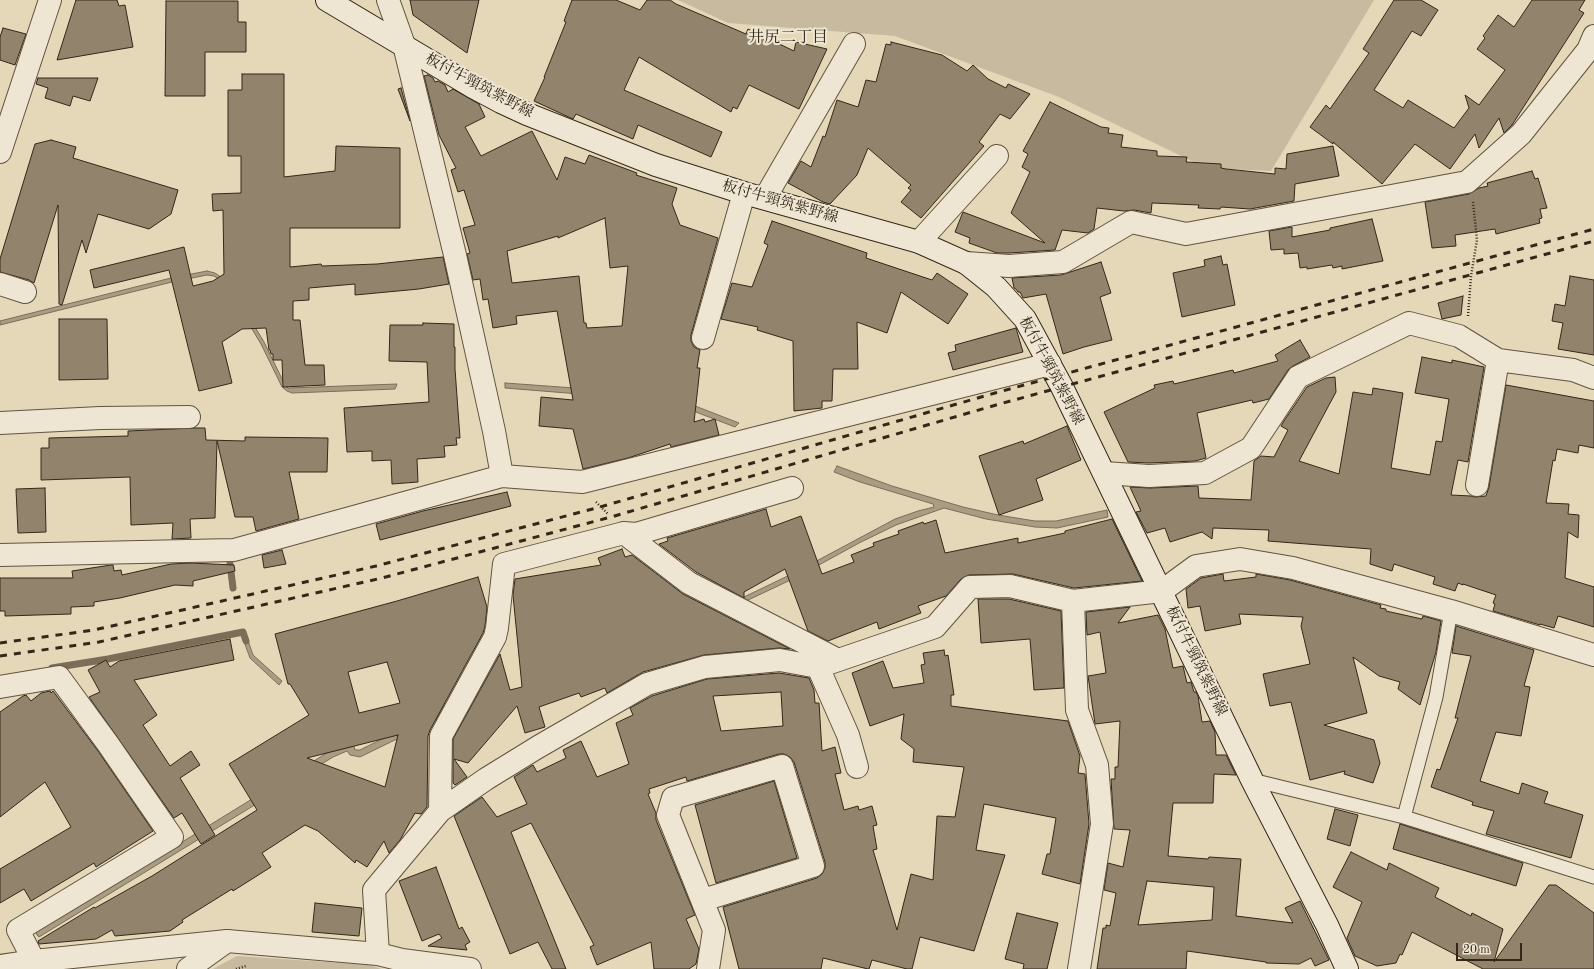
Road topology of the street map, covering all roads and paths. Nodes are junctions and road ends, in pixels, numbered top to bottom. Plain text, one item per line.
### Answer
1 (50, 0) edge
2 (327, 0) edge
3 (388, 0) edge
4 (1594, 36) edge
5 (854, 44) dead end
6 (404, 45) junction
7 (0, 152) edge
8 (997, 156) dead end
9 (1467, 182) junction
10 (744, 193) junction
11 (765, 198) junction
12 (918, 242) junction
13 (966, 263) junction
14 (0, 284) edge
15 (25, 292) dead end
16 (1459, 336) junction
17 (703, 338) dead end
18 (1498, 360) junction
19 (1050, 364) junction
20 (1594, 378) edge
21 (189, 417) dead end
22 (0, 423) edge
23 (1104, 473) junction
24 (502, 476) junction
25 (582, 482) junction
26 (1477, 485) dead end
27 (792, 488) dead end
28 (624, 533) junction
29 (0, 555) edge
30 (1162, 591) junction
31 (1073, 601) junction
32 (1451, 611) junction
33 (1594, 655) edge
34 (828, 664) junction
35 (0, 687) edge
36 (857, 767) dead end
37 (1252, 780) junction
38 (440, 811) junction
39 (1404, 817) junction
40 (1594, 877) edge
41 (703, 900) junction
42 (227, 941) junction
43 (378, 954) junction
44 (34, 961) junction
45 (402, 965) edge
46 (0, 966) edge
47 (188, 969) edge
48 (470, 969) edge
49 (708, 969) edge
50 (1079, 969) edge
51 (1346, 969) edge

1 - 7 street
2 - 6 street, 板付牛頸筑紫野線
3 - 6 street
4 - 9 street
5 - 11 street
6 - 10 street, 板付牛頸筑紫野線
6 - 24 street
8 - 12 street
9 - 13 street
9 - 16 path
10 - 11 street, 板付牛頸筑紫野線
10 - 17 street
11 - 12 street, 板付牛頸筑紫野線
12 - 13 street, 板付牛頸筑紫野線
13 - 19 street, 板付牛頸筑紫野線
14 - 15 street
16 - 18 street
16 - 23 street
18 - 20 street
18 - 26 street
19 - 23 street, 板付牛頸筑紫野線
19 - 25 street
21 - 22 street
23 - 30 street, 板付牛頸筑紫野線
24 - 25 street
24 - 29 street
25 - 28 path
27 - 28 street
28 - 34 street
28 - 38 street
30 - 31 street
30 - 32 street
30 - 37 street, 板付牛頸筑紫野線
31 - 34 street
31 - 50 street
32 - 33 street
32 - 39 lane
34 - 36 street
34 - 38 street
35 - 44 street
37 - 39 lane
37 - 51 street, 板付牛頸筑紫野線
38 - 43 street
39 - 40 lane
41 - 41 street
41 - 49 street
42 - 43 street
42 - 44 street
42 - 47 street
43 - 45 street
44 - 46 street
45 - 48 street

